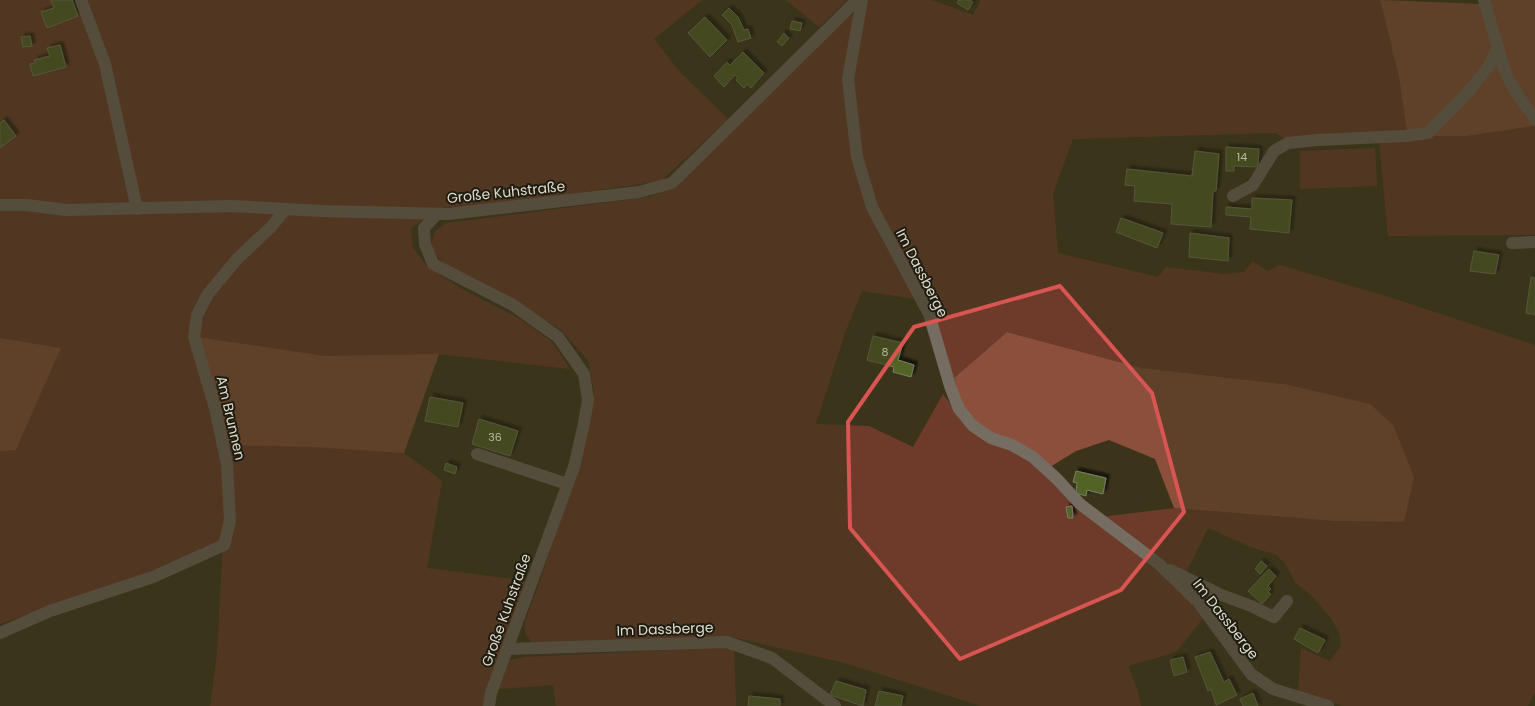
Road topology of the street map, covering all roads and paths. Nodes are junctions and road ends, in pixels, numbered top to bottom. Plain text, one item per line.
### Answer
1 (81, 0) edge
2 (856, 0) edge
3 (862, 0) edge
4 (1484, 0) edge
5 (1498, 48) junction
6 (1535, 119) edge
7 (1233, 196) dead end
8 (0, 205) edge
9 (138, 209) junction
10 (285, 210) junction
11 (437, 214) junction
12 (1535, 242) edge
13 (1512, 243) dead end
14 (478, 454) dead end
15 (567, 484) junction
16 (1159, 564) junction
17 (1287, 601) dead end
18 (0, 634) edge
19 (508, 649) junction
20 (489, 706) edge
21 (836, 706) edge
22 (1328, 706) edge

1 - 9 street
2 - 11 street, Große Kuhstraße
3 - 16 street, Im Dassberge
4 - 5 street
5 - 6 street
5 - 7 street
8 - 9 street
9 - 10 street
10 - 11 street
10 - 18 street, Am Brunnen
11 - 15 street, Große Kuhstraße
12 - 13 street
14 - 15 street
15 - 19 street, Große Kuhstraße
16 - 17 street
16 - 22 street, Im Dassberge
19 - 20 street, Große Kuhstraße
19 - 21 street, Im Dassberge

